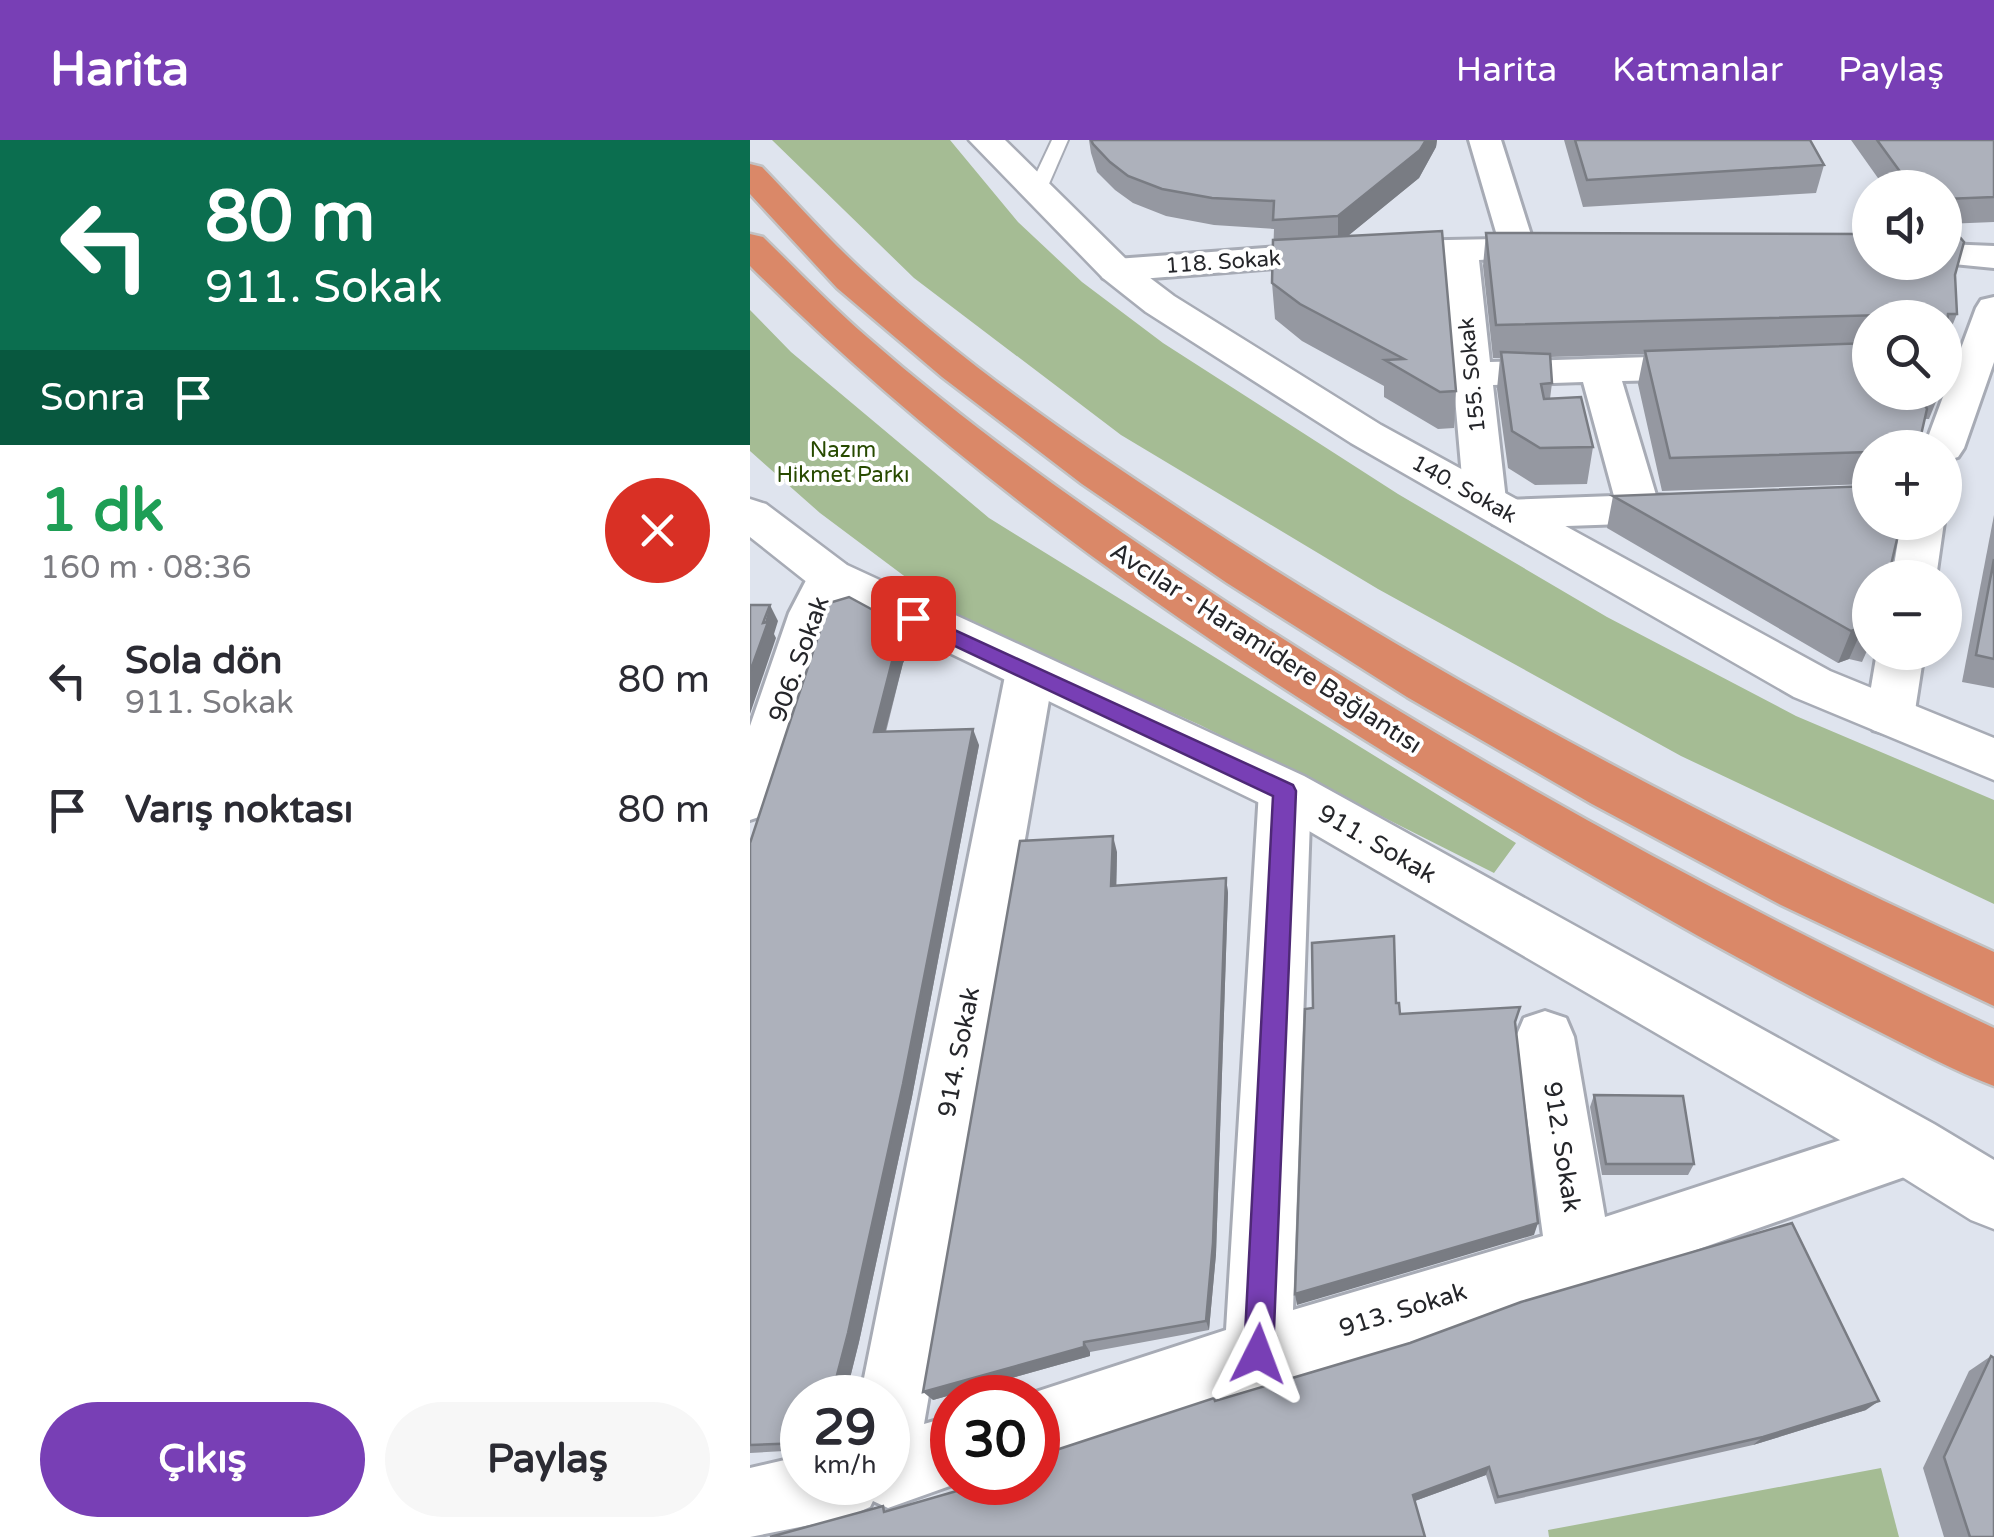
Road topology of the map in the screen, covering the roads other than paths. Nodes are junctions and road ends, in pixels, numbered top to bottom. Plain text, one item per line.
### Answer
1 (986, 140) edge
2 (1060, 140) edge
3 (1485, 140) edge
4 (750, 174) edge
5 (1036, 194) junction
6 (750, 245) edge
7 (1585, 248) edge
8 (1518, 249) junction
9 (1460, 250) junction
10 (1962, 256) edge
11 (1994, 257) edge
12 (1116, 270) junction
13 (1994, 308) edge
14 (1962, 353) edge
15 (1745, 366) edge
16 (1599, 369) junction
17 (1472, 374) junction
18 (1496, 507) junction
19 (1716, 507) edge
20 (1639, 510) junction
21 (750, 514) edge
22 (830, 576) junction
23 (1898, 670) edge
24 (1030, 671) junction
25 (1890, 717) junction
26 (1994, 760) edge
27 (1285, 791) junction
28 (750, 800) edge
29 (1994, 980) edge
30 (1545, 1037) dead end
31 (1994, 1058) edge
32 (1912, 1146) junction
33 (1994, 1197) edge
34 (1579, 1258) junction
35 (1258, 1354) junction
36 (899, 1375) edge
37 (1060, 1417) edge
38 (780, 1497) edge
39 (750, 1504) edge

1 - 5 street, 140. Sokak
2 - 5 lane
3 - 8 street
4 - 29 highway, Avcılar - Haramidere Bağlantısı
5 - 12 street, 140. Sokak
6 - 31 highway, Avcılar - Haramidere Bağlantısı
7 - 8 street, 118. Sokak
8 - 9 street, 118. Sokak
9 - 12 street, 118. Sokak
9 - 17 street, 155. Sokak
10 - 11 street
12 - 18 street, 140. Sokak
13 - 14 street
15 - 16 street
16 - 17 street
16 - 20 street
17 - 18 street, 155. Sokak
18 - 20 street
18 - 25 street, 140. Sokak
19 - 20 street
21 - 22 street, 911. Sokak
22 - 24 street, 911. Sokak
22 - 28 street, 906. Sokak
23 - 25 street
24 - 27 street, 911. Sokak
24 - 36 street, 914. Sokak
25 - 26 street, 140. Sokak
27 - 32 street, 911. Sokak
27 - 35 street
30 - 34 street, 912. Sokak
32 - 33 street, 911. Sokak
32 - 34 street, 913. Sokak
34 - 35 street, 913. Sokak
35 - 37 street, 913. Sokak
38 - 39 street

